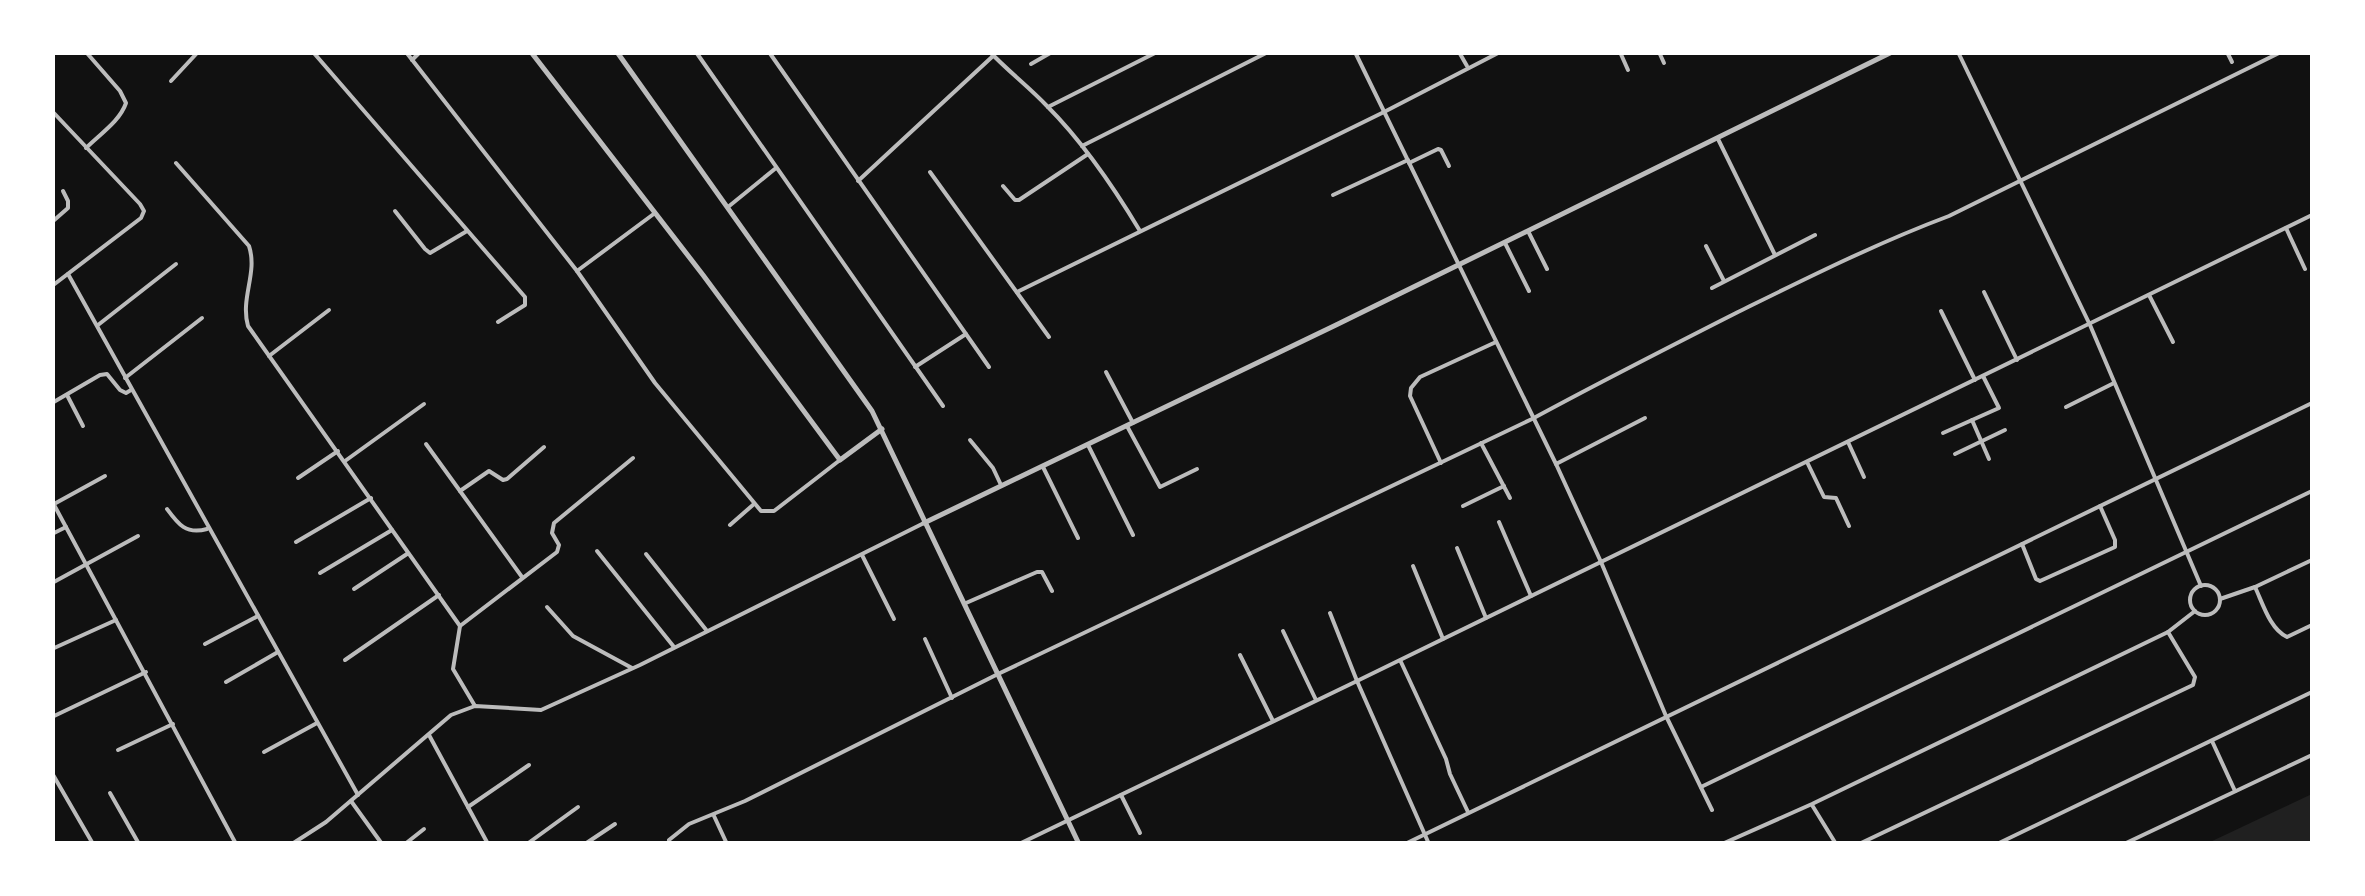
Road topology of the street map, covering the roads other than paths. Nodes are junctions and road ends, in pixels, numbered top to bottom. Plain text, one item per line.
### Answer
1 (86, 52) edge
2 (198, 52) edge
3 (313, 52) edge
4 (406, 52) edge
5 (420, 52) edge
6 (531, 52) edge
7 (617, 52) edge
8 (696, 52) edge
9 (769, 52) edge
10 (1052, 52) edge
11 (1157, 52) edge
12 (1268, 52) edge
13 (1354, 52) edge
14 (1459, 52) edge
15 (1500, 52) edge
16 (1620, 52) edge
17 (1659, 52) edge
18 (1892, 52) edge
19 (1958, 52) edge
20 (2227, 52) edge
21 (2281, 52) edge
22 (991, 54) edge
23 (412, 60) junction
24 (2232, 62) dead end
25 (1664, 63) dead end
26 (1031, 64) dead end
27 (1468, 68) junction
28 (1628, 70) dead end
29 (171, 81) dead end
30 (1048, 107) junction
31 (52, 112) edge
32 (1384, 112) junction
33 (1718, 139) junction
34 (1082, 146) junction
35 (86, 148) junction
36 (1088, 154) junction
37 (1408, 162) junction
38 (176, 164) dead end
39 (1450, 166) dead end
40 (776, 168) junction
41 (930, 172) dead end
42 (858, 181) junction
43 (2020, 181) junction
44 (1003, 186) dead end
45 (63, 192) dead end
46 (1334, 195) dead end
47 (728, 207) junction
48 (395, 211) dead end
49 (655, 212) junction
50 (2312, 215) edge
51 (52, 222) edge
52 (2286, 228) junction
53 (467, 231) junction
54 (1140, 231) junction
55 (1528, 231) junction
56 (1814, 235) dead end
57 (1504, 243) junction
58 (1706, 246) dead end
59 (1775, 254) junction
60 (176, 264) dead end
61 (1459, 265) junction
62 (1547, 269) dead end
63 (2305, 269) dead end
64 (577, 271) junction
65 (68, 274) junction
66 (1724, 281) junction
67 (52, 286) edge
68 (1712, 288) dead end
69 (1530, 291) dead end
70 (1017, 292) junction
71 (1984, 292) dead end
72 (2149, 295) junction
73 (329, 310) dead end
74 (1942, 311) dead end
75 (202, 318) dead end
76 (498, 322) dead end
77 (2090, 324) junction
78 (98, 325) junction
79 (966, 334) junction
80 (1050, 337) dead end
81 (1496, 342) junction
82 (2173, 342) dead end
83 (269, 356) junction
84 (2017, 360) junction
85 (915, 367) junction
86 (988, 367) dead end
87 (1106, 372) dead end
88 (1983, 376) junction
89 (125, 378) junction
90 (1974, 380) junction
91 (2114, 383) junction
92 (131, 390) junction
93 (67, 395) junction
94 (52, 403) edge
95 (2312, 403) edge
96 (424, 404) dead end
97 (943, 406) dead end
98 (2066, 407) dead end
99 (1645, 418) dead end
100 (1532, 419) junction
101 (1972, 420) junction
102 (1130, 425) junction
103 (83, 426) dead end
104 (882, 429) junction
105 (2005, 430) dead end
106 (1944, 433) dead end
107 (970, 440) dead end
108 (1848, 442) junction
109 (1981, 442) junction
110 (1481, 443) junction
111 (426, 444) dead end
112 (1088, 445) junction
113 (544, 447) dead end
114 (338, 451) junction
115 (1955, 454) dead end
116 (632, 458) dead end
117 (1989, 459) dead end
118 (840, 460) junction
119 (345, 461) junction
120 (1441, 462) junction
121 (1808, 462) junction
122 (1556, 464) junction
123 (1043, 468) junction
124 (1197, 469) dead end
125 (105, 476) dead end
126 (298, 478) dead end
127 (1864, 478) dead end
128 (2156, 480) junction
129 (1504, 486) junction
130 (1002, 487) junction
131 (460, 491) junction
132 (2312, 491) edge
133 (371, 498) junction
134 (1510, 498) dead end
135 (53, 502) edge
136 (754, 504) junction
137 (1463, 506) dead end
138 (2100, 506) junction
139 (167, 509) dead end
140 (1499, 522) dead end
141 (924, 523) junction
142 (730, 525) dead end
143 (66, 526) junction
144 (1849, 526) dead end
145 (208, 528) junction
146 (392, 530) junction
147 (52, 534) edge
148 (1133, 534) dead end
149 (138, 536) dead end
150 (1078, 538) dead end
151 (296, 542) dead end
152 (2022, 544) junction
153 (1457, 548) dead end
154 (597, 550) dead end
155 (2186, 550) junction
156 (407, 554) junction
157 (646, 554) dead end
158 (862, 555) junction
159 (2312, 560) edge
160 (1601, 562) junction
161 (88, 565) junction
162 (1414, 566) dead end
163 (320, 573) dead end
164 (522, 577) junction
165 (52, 583) edge
166 (2201, 586) junction
167 (2255, 588) junction
168 (354, 589) dead end
169 (1052, 591) dead end
170 (438, 596) junction
171 (1531, 596) junction
172 (2220, 599) junction
173 (966, 603) junction
174 (547, 607) dead end
175 (2195, 611) junction
176 (1330, 613) dead end
177 (258, 616) junction
178 (894, 618) dead end
179 (1486, 618) junction
180 (116, 620) junction
181 (2312, 625) edge
182 (460, 626) junction
183 (707, 631) junction
184 (1283, 631) dead end
185 (2168, 632) junction
186 (1443, 638) junction
187 (925, 639) dead end
188 (205, 644) dead end
189 (674, 647) junction
190 (52, 650) edge
191 (278, 652) junction
192 (1240, 654) dead end
193 (345, 660) dead end
194 (1400, 660) junction
195 (632, 668) junction
196 (146, 672) junction
197 (998, 674) junction
198 (1357, 681) junction
199 (226, 682) dead end
200 (2312, 692) edge
201 (952, 698) junction
202 (1316, 700) junction
203 (475, 706) junction
204 (1666, 716) junction
205 (52, 717) edge
206 (1274, 721) junction
207 (317, 723) junction
208 (174, 724) junction
209 (430, 735) junction
210 (2212, 740) junction
211 (118, 750) dead end
212 (264, 752) dead end
213 (2312, 755) edge
214 (528, 765) dead end
215 (52, 773) edge
216 (55, 782) edge
217 (1701, 787) junction
218 (2235, 791) junction
219 (110, 792) dead end
220 (358, 795) junction
221 (1121, 795) junction
222 (351, 801) junction
223 (1812, 804) junction
224 (578, 807) dead end
225 (468, 808) junction
226 (1712, 810) dead end
227 (1468, 812) junction
228 (714, 816) junction
229 (1068, 818) junction
230 (615, 824) dead end
231 (424, 830) dead end
232 (1140, 833) dead end
233 (1424, 833) junction
234 (669, 840) dead end
235 (93, 844) edge
236 (139, 844) edge
237 (236, 844) edge
238 (292, 844) edge
239 (382, 844) edge
240 (404, 844) edge
241 (488, 844) edge
242 (527, 844) edge
243 (585, 844) edge
244 (727, 844) edge
245 (1019, 844) edge
246 (1079, 844) edge
247 (1404, 844) edge
248 (1430, 844) edge
249 (1722, 844) edge
250 (1836, 844) edge
251 (1858, 844) edge
252 (1996, 844) edge
253 (2124, 844) edge

1 - 35 street
2 - 29 street
3 - 53 street
4 - 23 street
5 - 23 street
6 - 49 street
7 - 47 street
8 - 40 street
9 - 42 street
10 - 26 street
11 - 30 street
12 - 34 street
13 - 32 street
14 - 27 street
15 - 27 street
16 - 28 street
17 - 25 street
18 - 33 street
19 - 43 street
20 - 24 street
21 - 43 street
22 - 30 street
22 - 42 street
23 - 64 street
27 - 32 street
30 - 34 street
31 - 35 street
32 - 37 street
32 - 54 street
33 - 55 street
33 - 59 street
34 - 36 street
35 - 65 street
36 - 44 street
36 - 54 street
37 - 39 street
37 - 46 street
37 - 61 street
38 - 83 street
40 - 47 street
40 - 85 street
41 - 70 street
42 - 79 street
43 - 77 street
43 - 100 street
45 - 51 street
47 - 104 street
48 - 53 street
49 - 64 street
49 - 118 street
50 - 52 street
52 - 63 street
52 - 72 street
53 - 76 street
54 - 70 street
55 - 57 street
55 - 62 street
56 - 59 street
57 - 61 street
57 - 69 street
58 - 66 street
59 - 66 street
60 - 78 street
61 - 81 street
61 - 102 street
64 - 136 street
65 - 67 street
65 - 78 street
66 - 68 street
70 - 80 street
71 - 84 street
72 - 77 street
72 - 82 street
73 - 83 street
74 - 90 street
75 - 89 street
77 - 84 street
77 - 91 street
78 - 89 street
79 - 85 street
79 - 86 street
81 - 100 street
81 - 120 street
83 - 114 street
84 - 88 street
85 - 97 street
87 - 102 street
88 - 90 street
88 - 101 street
89 - 92 street
90 - 108 street
91 - 98 street
91 - 128 street
92 - 93 street
92 - 145 street
93 - 94 street
93 - 103 street
95 - 128 street
96 - 119 street
99 - 122 street
100 - 110 street
100 - 122 street
101 - 106 street
101 - 109 street
102 - 112 street
102 - 124 street
104 - 118 street
104 - 141 street
105 - 109 street
107 - 130 street
108 - 121 street
108 - 127 street
109 - 115 street
109 - 117 street
110 - 120 street
110 - 129 street
111 - 131 street
112 - 123 street
112 - 148 street
113 - 131 street
114 - 119 street
114 - 126 street
116 - 164 street
118 - 136 street
119 - 133 street
120 - 197 street
121 - 144 street
121 - 160 street
122 - 160 street
123 - 130 street
123 - 150 street
125 - 135 street
128 - 138 street
128 - 155 street
129 - 134 street
129 - 137 street
130 - 141 street
131 - 164 street
132 - 155 street
133 - 146 street
133 - 151 street
135 - 143 street
136 - 142 street
138 - 152 street
138 - 152 street
139 - 145 street
140 - 171 street
141 - 158 street
141 - 173 street
143 - 147 street
143 - 161 street
145 - 177 street
146 - 156 street
146 - 163 street
149 - 161 street
152 - 204 street
153 - 179 street
154 - 189 street
155 - 166 street
155 - 217 street
156 - 168 street
156 - 170 street
157 - 183 street
158 - 178 street
158 - 183 street
159 - 167 street
160 - 171 street
160 - 204 street
161 - 165 street
161 - 180 street
162 - 186 street
164 - 182 street
166 - 172 street
166 - 175 street
167 - 172 street
167 - 181 street
169 - 173 street
170 - 182 street
170 - 193 street
171 - 179 street
172 - 175 street
173 - 197 street
174 - 195 street
175 - 185 street
176 - 198 street
177 - 188 street
177 - 191 street
179 - 186 street
180 - 190 street
180 - 196 street
182 - 203 street
183 - 189 street
184 - 202 street
185 - 223 street
185 - 251 street
186 - 194 street
187 - 201 street
189 - 195 street
191 - 199 street
191 - 207 street
192 - 206 street
194 - 198 street
194 - 227 street
195 - 203 street
196 - 205 street
196 - 208 street
197 - 201 street
197 - 229 street
198 - 202 street
198 - 233 street
200 - 210 street
201 - 228 street
202 - 206 street
203 - 209 street
204 - 217 street
204 - 227 street
206 - 221 street
207 - 212 street
207 - 220 street
208 - 211 street
208 - 237 street
209 - 220 street
209 - 225 street
210 - 218 street
210 - 252 street
213 - 218 street
214 - 225 street
215 - 216 street
216 - 235 street
217 - 226 street
218 - 253 street
219 - 236 street
220 - 222 street
221 - 229 street
221 - 232 street
222 - 238 street
222 - 239 street
223 - 249 street
223 - 250 street
224 - 242 street
225 - 241 street
227 - 233 street
228 - 234 street
228 - 244 street
229 - 245 street
229 - 246 street
230 - 243 street
231 - 240 street
233 - 247 street
233 - 248 street

